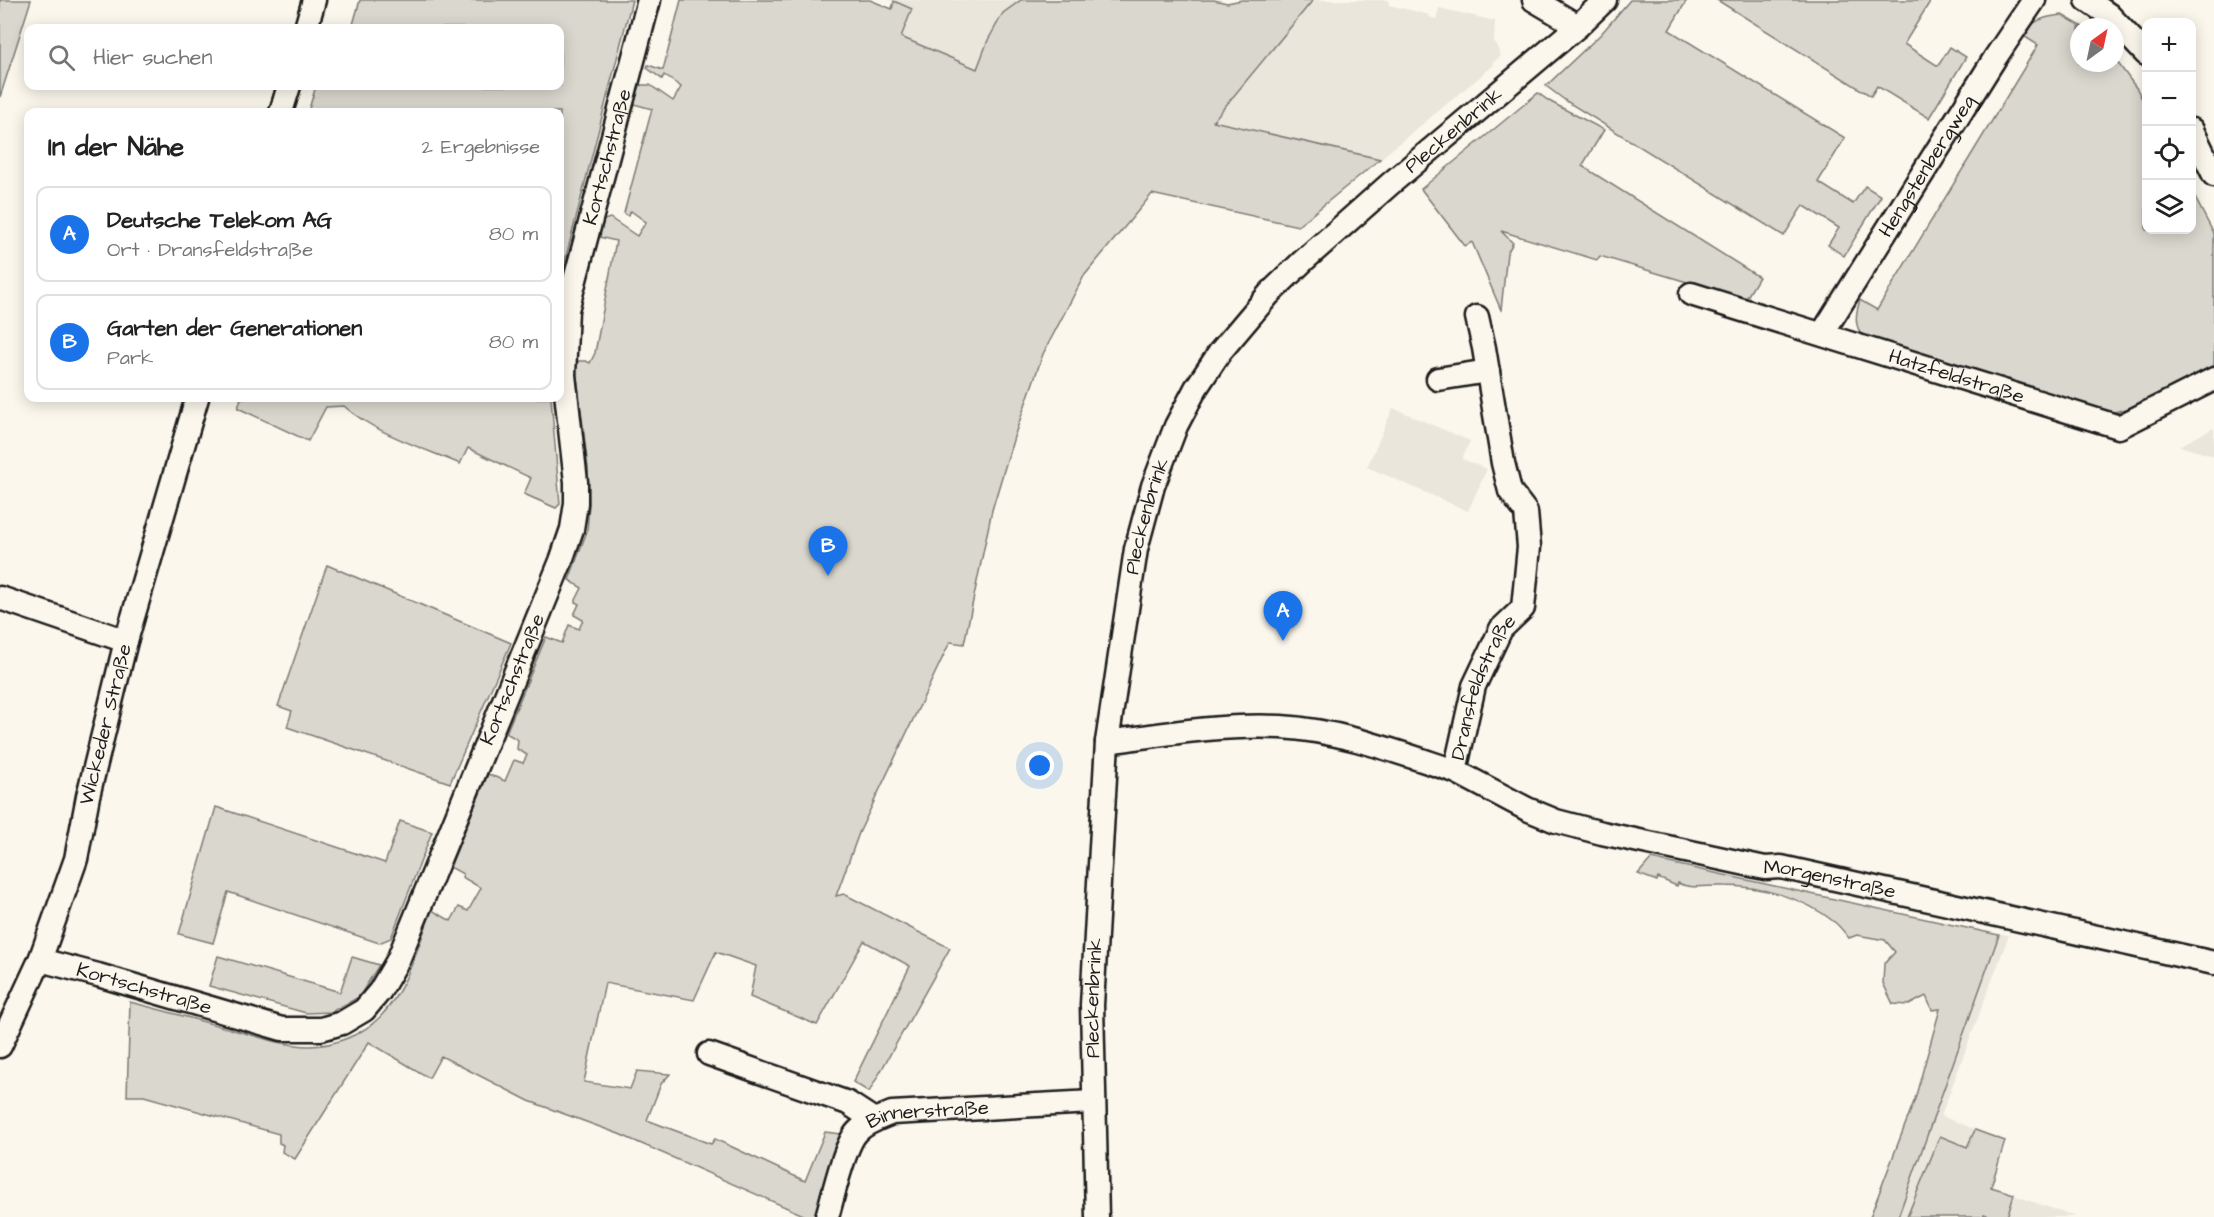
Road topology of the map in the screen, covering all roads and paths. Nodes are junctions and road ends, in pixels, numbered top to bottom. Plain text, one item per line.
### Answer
1 (314, 0) edge
2 (649, 0) edge
3 (1534, 0) edge
4 (1605, 0) edge
5 (2034, 0) edge
6 (2087, 0) edge
7 (307, 24) edge
8 (1578, 26) junction
9 (2142, 50) edge
10 (288, 90) edge
11 (282, 108) edge
12 (2196, 138) edge
13 (2214, 175) edge
14 (1691, 294) dead end
15 (1477, 317) dead end
16 (1822, 334) junction
17 (1488, 371) junction
18 (1438, 379) dead end
19 (2214, 379) edge
20 (196, 402) edge
21 (0, 598) edge
22 (126, 641) junction
23 (1107, 742) junction
24 (1455, 771) junction
25 (40, 960) junction
26 (2214, 963) edge
27 (0, 1046) edge
28 (709, 1054) dead end
29 (1093, 1102) junction
30 (874, 1120) junction
31 (827, 1217) edge
32 (1097, 1217) edge

1 - 7 street
2 - 25 street, Kortschstraße
3 - 8 street
4 - 8 street, Pleckenbrink
5 - 16 street, Hengstenbergweg
6 - 9 street
8 - 23 street, Pleckenbrink
10 - 11 street
12 - 13 street
14 - 16 street, Hatzfeldstraße
15 - 17 street, Dransfeldstraße
16 - 19 street, Hatzfeldstraße
17 - 18 street
17 - 24 street, Dransfeldstraße
20 - 22 street, Wickeder Straße
21 - 22 street
22 - 25 street, Wickeder Straße
23 - 24 street, Dransfeldstraße
23 - 29 street, Pleckenbrink
24 - 26 street, Morgenstraße
25 - 27 street, Wickeder Straße
28 - 30 street
29 - 30 street, Binnerstraße
29 - 32 street, Pleckenbrink
30 - 31 street, Binnerstraße

